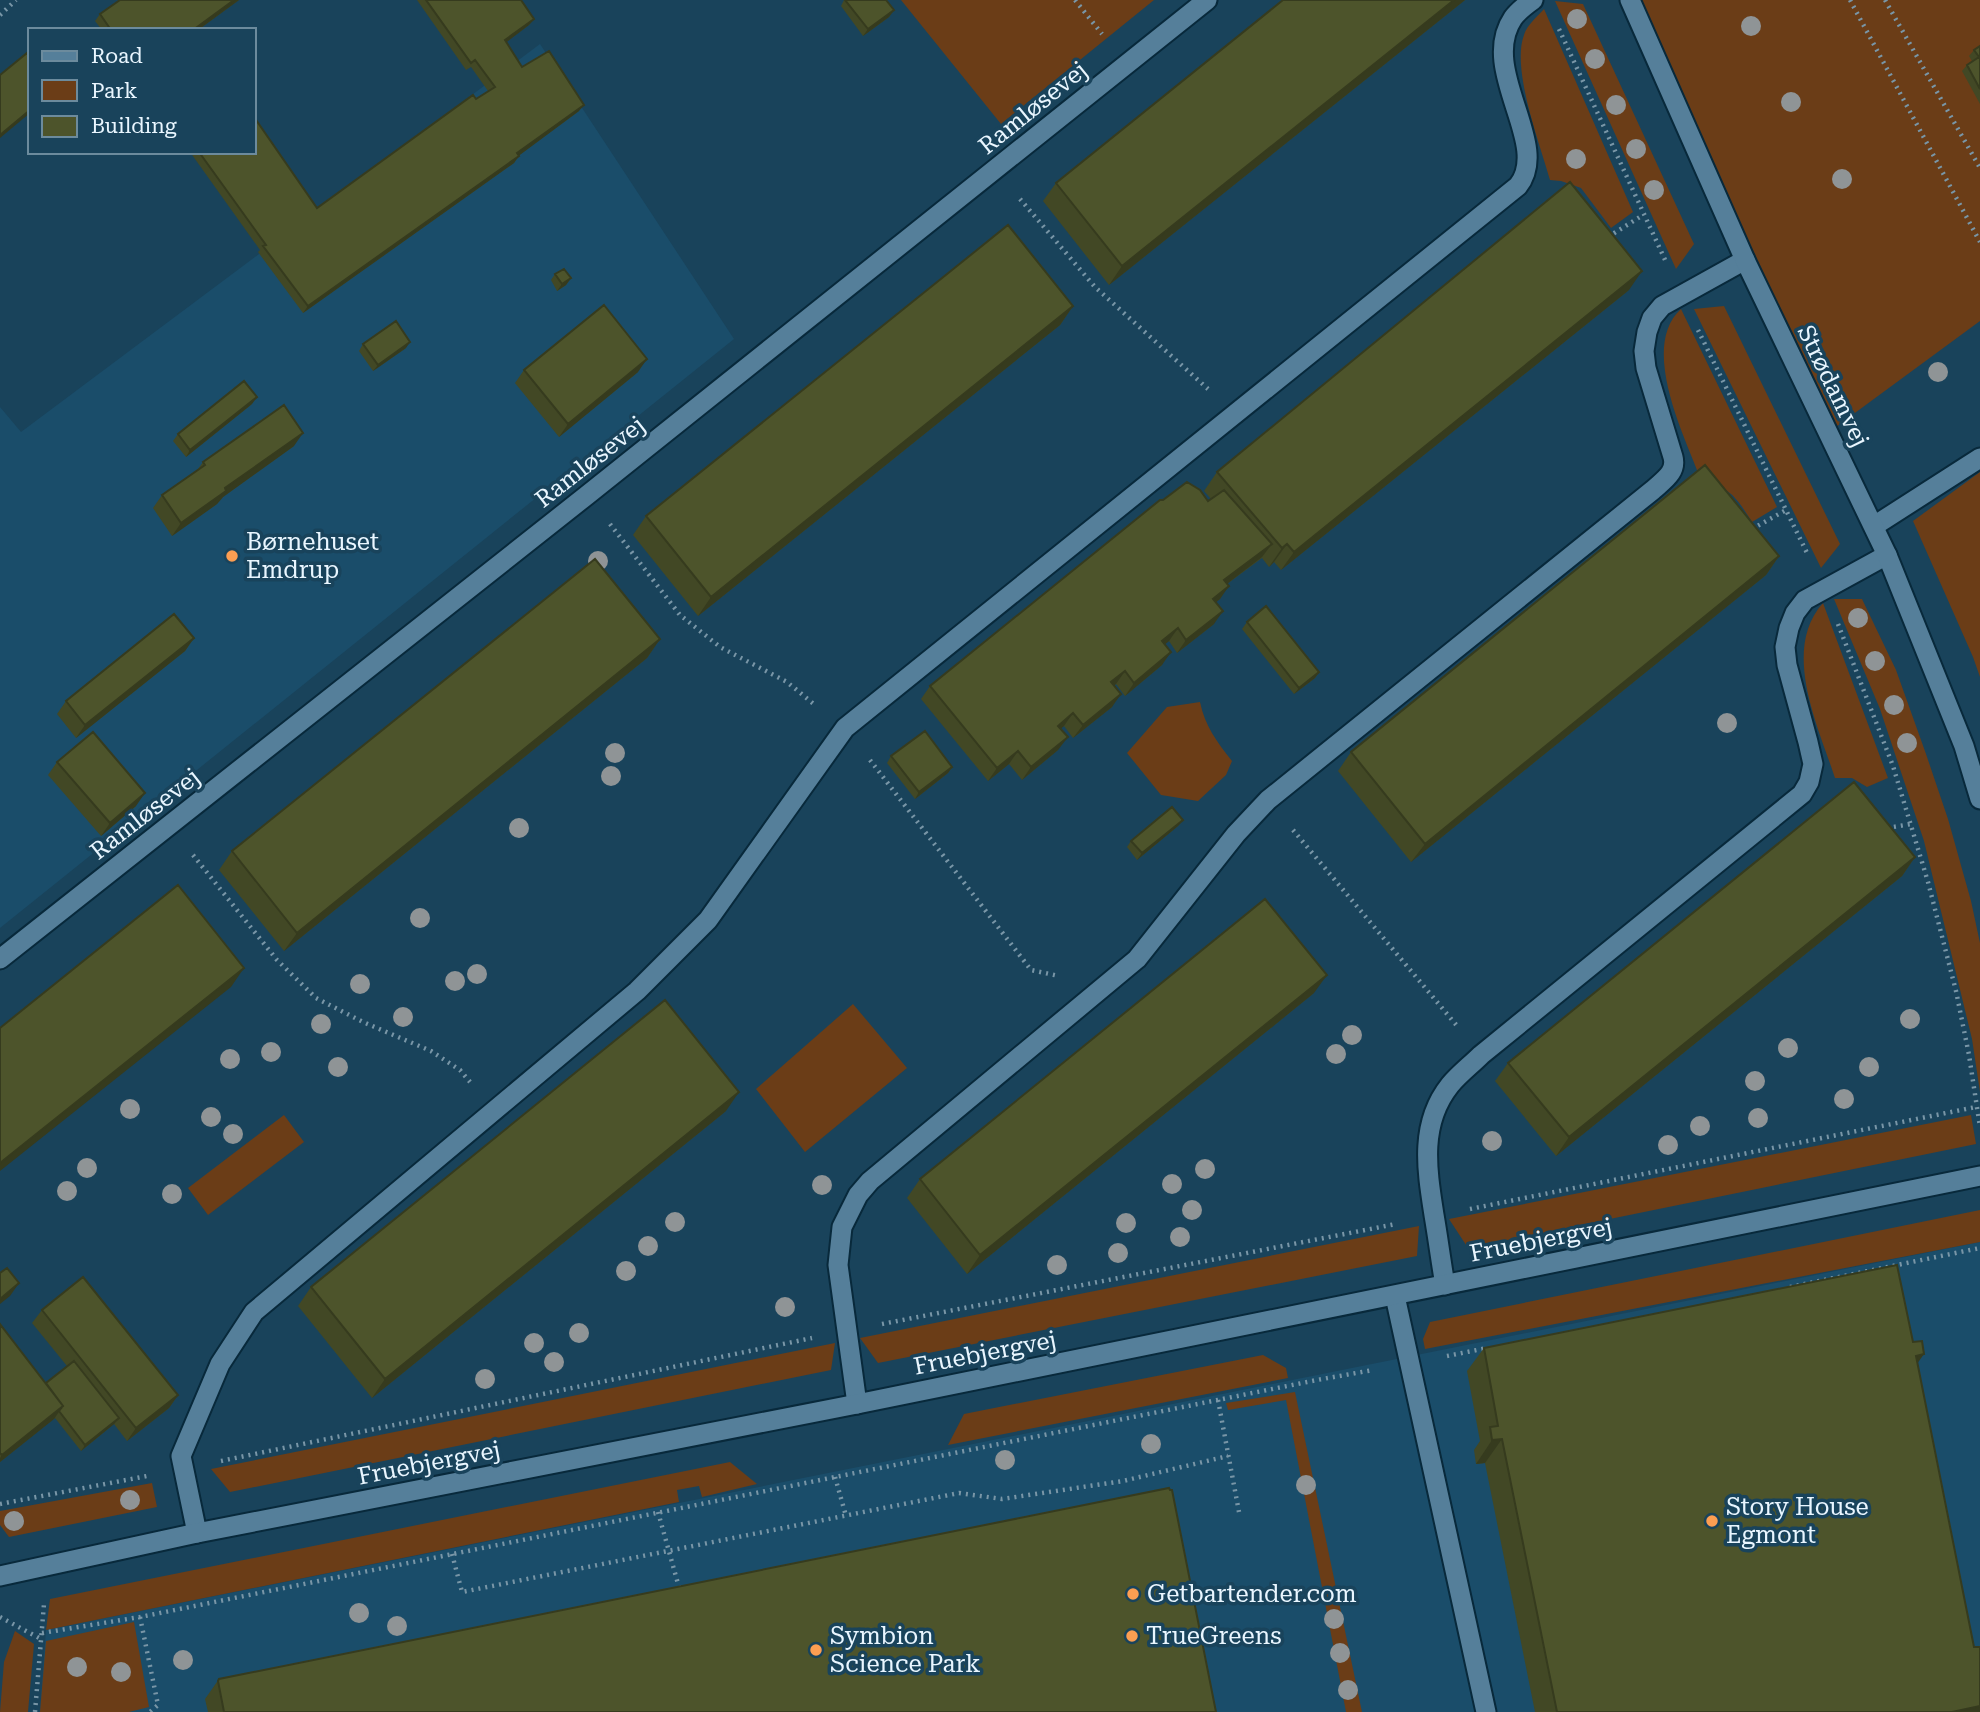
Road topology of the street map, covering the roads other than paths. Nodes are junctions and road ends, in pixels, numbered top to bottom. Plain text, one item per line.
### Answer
1 (1207, 0) edge
2 (1533, 0) edge
3 (1630, 0) edge
4 (1745, 260) junction
5 (1980, 458) edge
6 (1874, 526) junction
7 (1887, 555) junction
8 (1980, 799) edge
9 (0, 959) edge
10 (1980, 1176) edge
11 (1445, 1285) junction
12 (1395, 1296) junction
13 (857, 1404) junction
14 (197, 1533) junction
15 (0, 1576) edge
16 (1486, 1712) edge

1 - 9 street, Ramløsevej
2 - 14 street
3 - 4 street, Strødamvej
4 - 6 street, Strødamvej
4 - 13 street
5 - 6 street
6 - 7 street, Strødamvej
7 - 8 street, Strødamvej
7 - 11 street
10 - 11 street, Fruebjergvej
11 - 12 street, Fruebjergvej
12 - 13 street, Fruebjergvej
12 - 16 street
13 - 14 street, Fruebjergvej
14 - 15 street, Fruebjergvej

